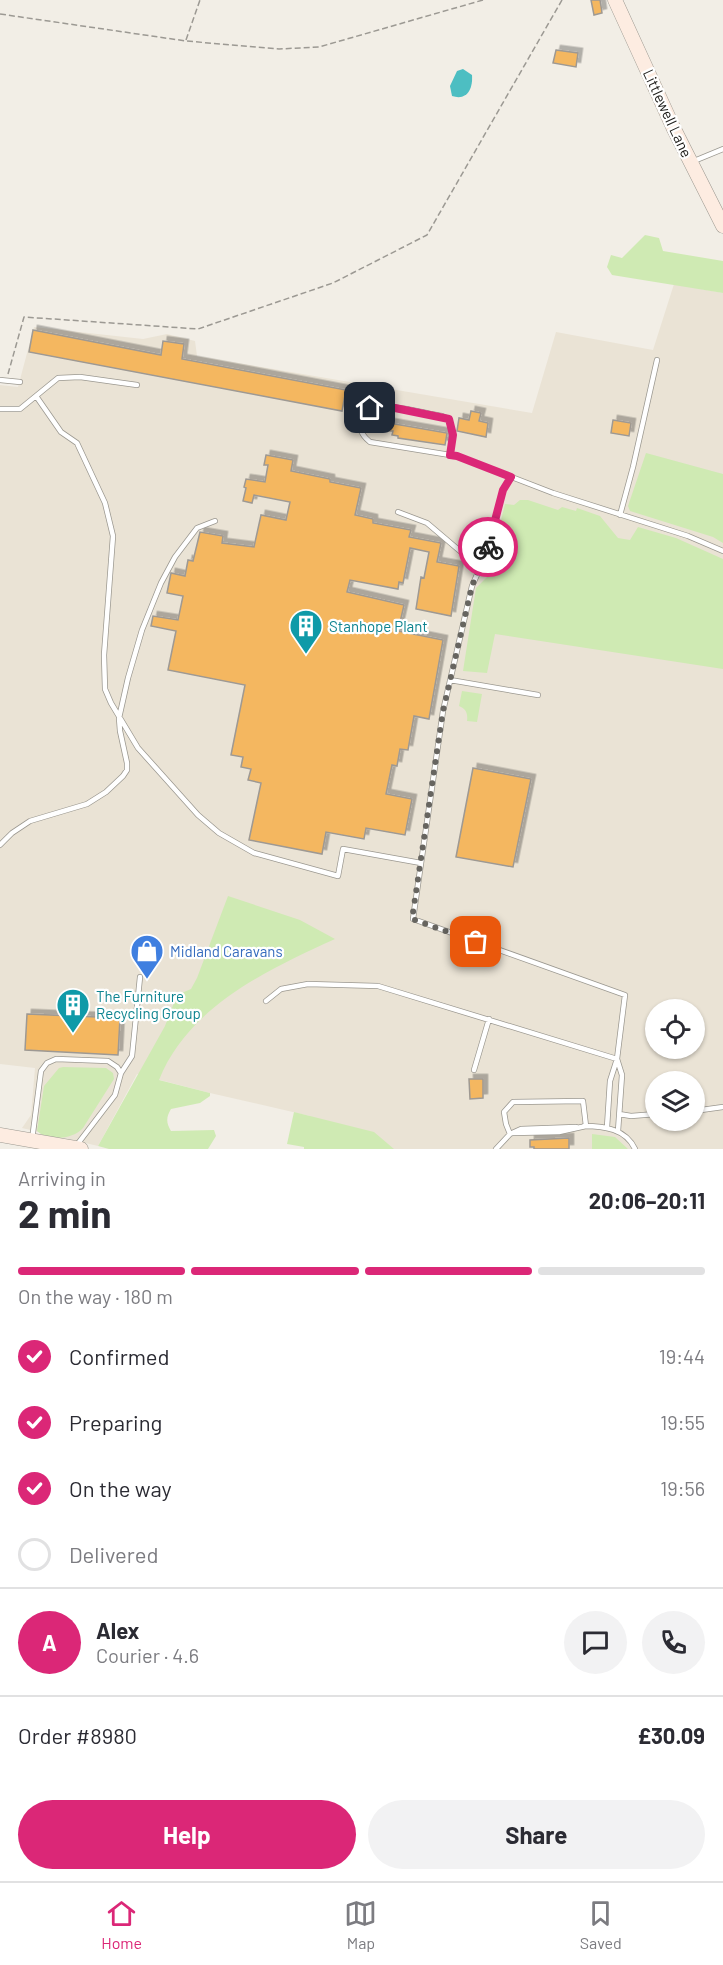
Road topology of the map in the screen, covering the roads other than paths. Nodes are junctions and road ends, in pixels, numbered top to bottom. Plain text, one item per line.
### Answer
1 (615, 0) edge
2 (723, 149) edge
3 (691, 162) junction
4 (723, 226) edge
5 (657, 360) dead end
6 (0, 380) edge
7 (20, 382) dead end
8 (137, 385) dead end
9 (36, 396) junction
10 (0, 409) edge
11 (450, 455) junction
12 (511, 477) junction
13 (398, 512) dead end
14 (620, 515) junction
15 (215, 522) dead end
16 (723, 551) edge
17 (480, 568) junction
18 (450, 680) junction
19 (538, 695) dead end
20 (120, 718) junction
21 (0, 845) edge
22 (421, 863) junction
23 (140, 977) dead end
24 (266, 1001) dead end
25 (489, 1019) junction
26 (617, 1059) junction
27 (474, 1070) dead end
28 (121, 1073) junction
29 (723, 1107) edge
30 (705, 1109) edge
31 (619, 1114) junction
32 (645, 1115) edge
33 (586, 1126) junction
34 (607, 1128) junction
35 (618, 1131) junction
36 (511, 1134) junction
37 (0, 1135) edge
38 (23, 1143) edge
39 (78, 1148) edge
40 (496, 1149) edge
41 (635, 1149) edge

1 - 3 street, Littlewell Lane
2 - 3 lane
3 - 4 street, Littlewell Lane
5 - 14 lane
6 - 7 lane
8 - 9 lane
9 - 10 lane
9 - 20 lane
11 - 11 lane
11 - 12 lane
12 - 14 lane
12 - 17 lane
13 - 17 lane
14 - 16 lane
15 - 20 lane
17 - 18 lane
18 - 19 lane
18 - 22 lane
20 - 21 lane
20 - 22 lane
22 - 26 lane
23 - 28 lane
24 - 25 lane
25 - 26 lane
25 - 27 lane
26 - 31 lane
26 - 34 lane
28 - 38 lane
28 - 39 lane
29 - 30 lane
31 - 32 lane
31 - 35 lane
33 - 34 lane
33 - 36 lane
33 - 36 lane
34 - 35 lane
35 - 41 lane
36 - 40 lane
37 - 38 street
38 - 39 street

